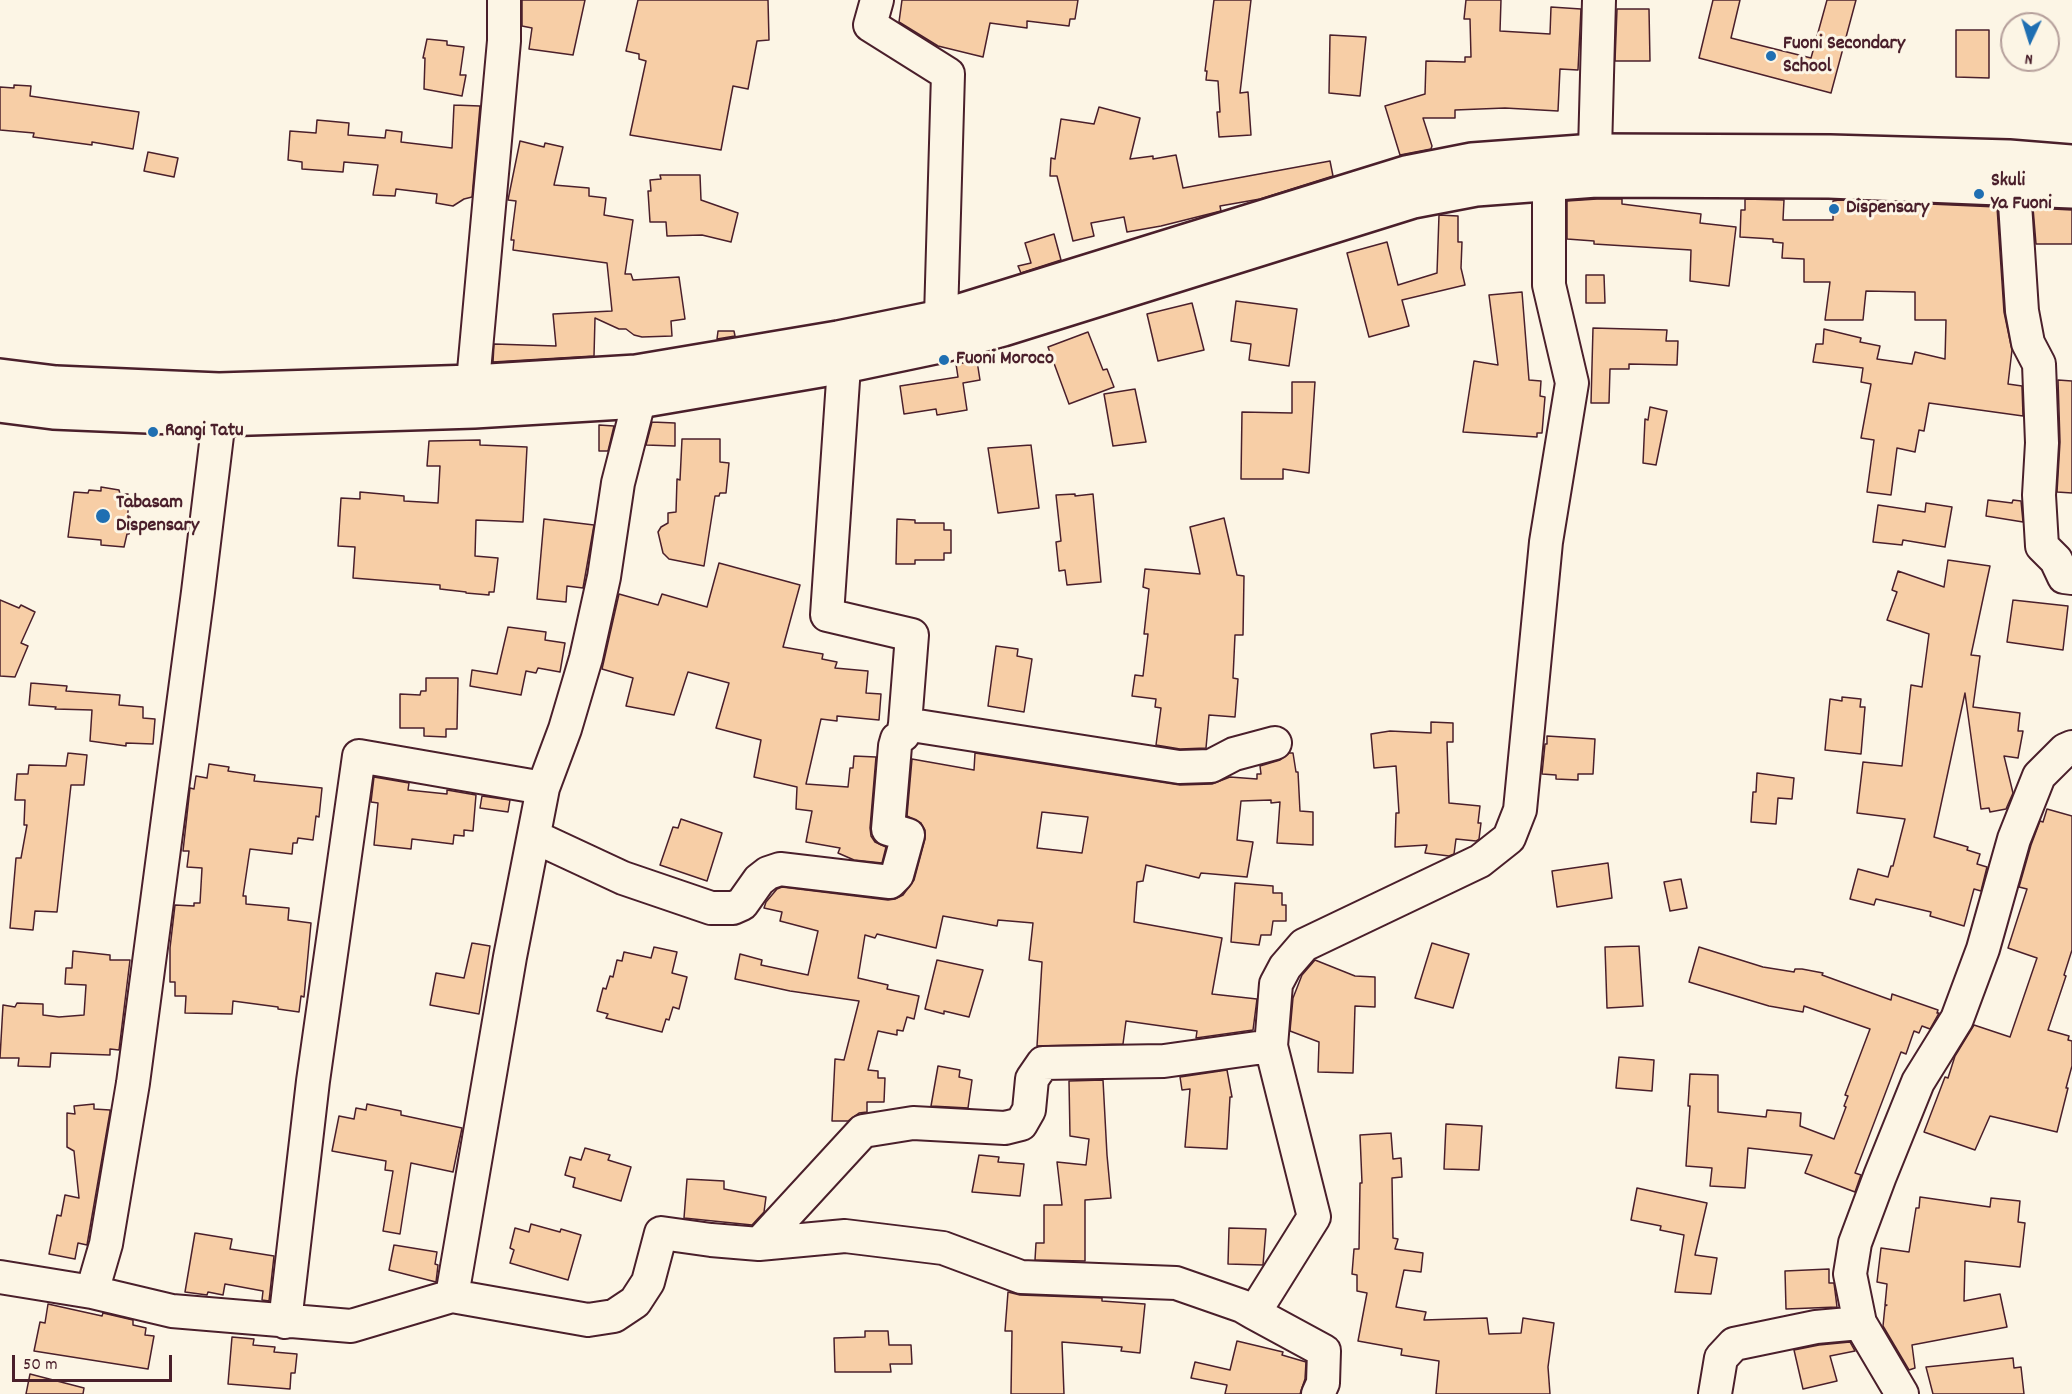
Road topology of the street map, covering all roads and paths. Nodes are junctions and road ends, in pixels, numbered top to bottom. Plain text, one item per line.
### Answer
1 (504, 0) edge
2 (877, 0) edge
3 (1599, 0) edge
4 (1595, 151) junction
5 (2072, 162) edge
6 (1550, 183) junction
7 (2014, 188) junction
8 (2072, 191) edge
9 (941, 317) junction
10 (844, 366) junction
11 (0, 376) edge
12 (473, 382) junction
13 (639, 401) junction
14 (0, 405) edge
15 (219, 419) junction
16 (2072, 578) edge
17 (905, 724) junction
18 (1275, 743) dead end
19 (2072, 747) edge
20 (543, 788) junction
21 (535, 837) junction
22 (1271, 1046) junction
23 (759, 1244) junction
24 (0, 1277) edge
25 (92, 1292) junction
26 (452, 1296) junction
27 (1254, 1313) junction
28 (285, 1322) junction
29 (1860, 1323) junction
30 (1318, 1394) edge
31 (1715, 1394) edge
32 (1902, 1394) edge

1 - 12 street
2 - 9 street
3 - 4 street
4 - 5 main road
4 - 9 main road
6 - 7 main road
6 - 10 main road
6 - 22 street
7 - 8 main road
7 - 16 street
9 - 12 main road
10 - 13 main road
10 - 17 street
11 - 12 main road
13 - 15 main road
13 - 20 street
14 - 15 main road
15 - 25 street
17 - 18 street
17 - 21 street
19 - 29 street
20 - 21 street
20 - 28 street
21 - 26 street
22 - 23 street
22 - 27 street
23 - 26 street
23 - 27 street
24 - 25 street
25 - 28 street
26 - 28 street
27 - 30 street
29 - 31 street
29 - 32 street

